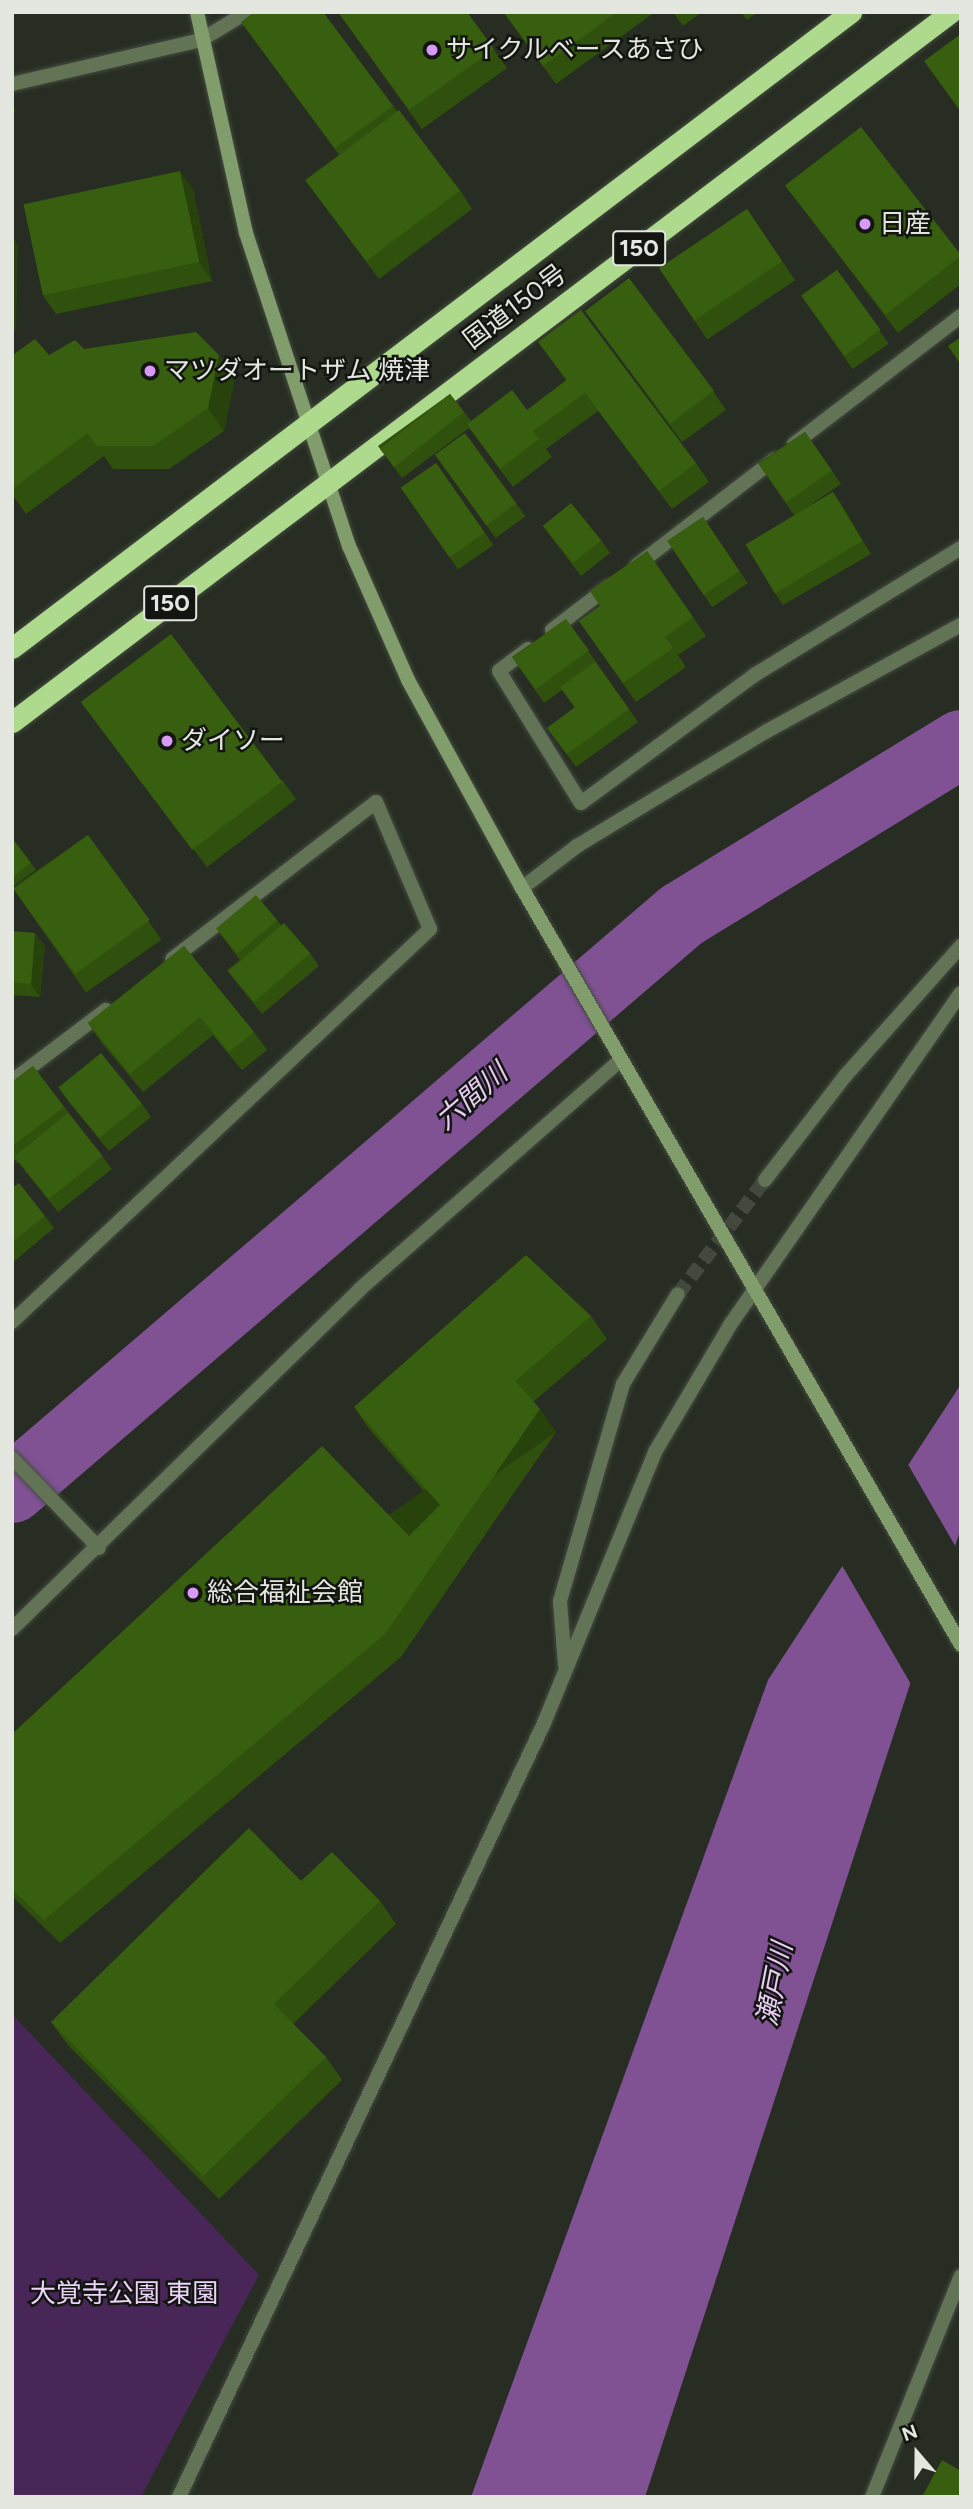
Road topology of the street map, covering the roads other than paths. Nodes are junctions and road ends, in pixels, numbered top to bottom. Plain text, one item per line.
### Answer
1 (197, 12) edge
2 (247, 12) edge
3 (851, 12) edge
4 (950, 12) edge
5 (201, 40) junction
6 (12, 84) edge
7 (961, 316) edge
8 (308, 427) junction
9 (327, 484) junction
10 (959, 550) edge
11 (961, 625) edge
12 (12, 648) edge
13 (12, 722) edge
14 (525, 894) junction
15 (961, 946) edge
16 (156, 971) edge
17 (961, 993) edge
18 (122, 997) edge
19 (621, 1060) junction
20 (12, 1081) edge
21 (765, 1180) tunnel mouth
22 (755, 1290) junction
23 (678, 1294) tunnel mouth
24 (12, 1322) edge
25 (12, 1458) edge
26 (99, 1548) junction
27 (12, 1629) edge
28 (961, 1645) edge
29 (565, 1666) junction
30 (961, 2276) edge
31 (179, 2497) edge
32 (872, 2497) edge

1 - 5 street
2 - 5 street
3 - 8 highway, 国道150号 / 150
4 - 9 highway, 国道150号 / 150
5 - 6 street
5 - 8 street
7 - 10 street
8 - 9 street
8 - 12 highway, 国道150号 / 150
9 - 13 highway, 国道150号 / 150
9 - 14 street
11 - 14 street
14 - 19 street
15 - 21 street
16 - 24 street
17 - 22 street
18 - 20 street
19 - 22 street
19 - 26 street
22 - 28 street
22 - 29 street
23 - 29 street
25 - 26 street
26 - 27 street
29 - 31 street
30 - 32 street

